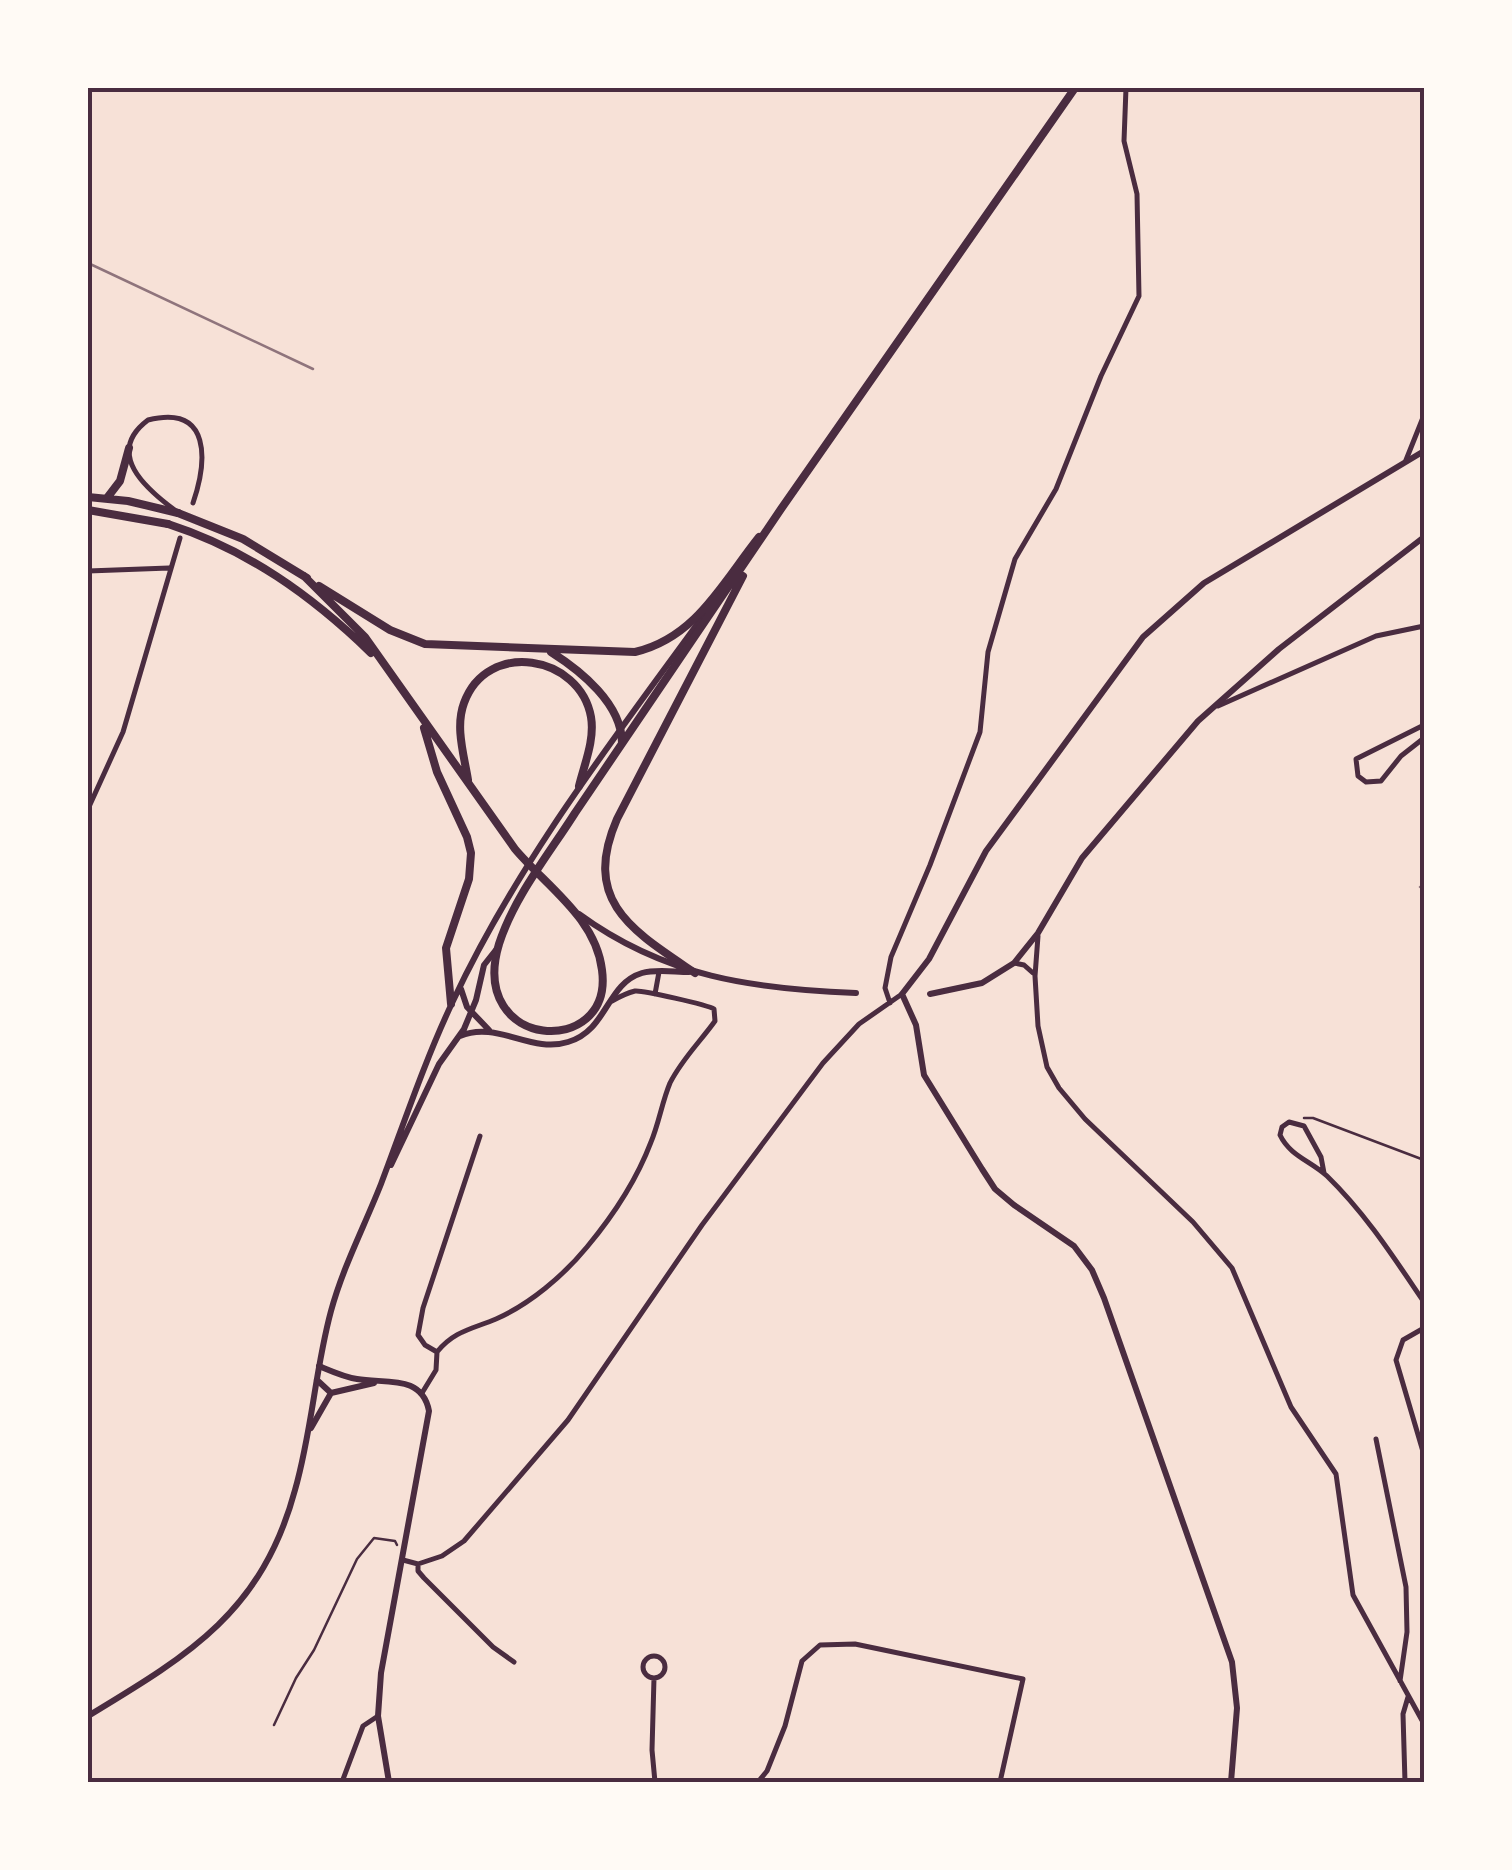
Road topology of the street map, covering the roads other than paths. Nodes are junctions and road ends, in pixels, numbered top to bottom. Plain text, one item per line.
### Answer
1 (1074, 88) edge
2 (1126, 88) edge
3 (1424, 416) edge
4 (129, 448) junction
5 (1424, 452) edge
6 (1405, 462) junction
7 (88, 497) edge
8 (107, 498) junction
9 (192, 503) dead end
10 (782, 509) junction
11 (88, 510) edge
12 (178, 513) junction
13 (180, 538) dead end
14 (1424, 538) edge
15 (756, 550) junction
16 (171, 568) junction
17 (88, 570) edge
18 (304, 576) junction
19 (710, 605) junction
20 (1424, 626) edge
21 (550, 651) junction
22 (381, 663) junction
23 (1209, 710) junction
24 (422, 718) junction
25 (1424, 725) edge
26 (620, 726) junction
27 (1424, 738) edge
28 (622, 743) junction
29 (468, 784) junction
30 (579, 786) junction
31 (88, 809) edge
32 (578, 913) junction
33 (1038, 933) junction
34 (499, 945) junction
35 (1014, 963) junction
36 (659, 972) junction
37 (695, 972) junction
38 (1034, 976) junction
39 (461, 983) junction
40 (856, 993) dead end
41 (654, 994) junction
42 (902, 994) junction
43 (930, 994) dead end
44 (612, 1001) junction
45 (890, 1003) junction
46 (451, 1004) junction
47 (471, 1012) junction
48 (489, 1030) junction
49 (459, 1037) junction
50 (480, 1136) dead end
51 (1324, 1173) junction
52 (379, 1188) junction
53 (1424, 1302) edge
54 (1424, 1328) edge
55 (436, 1352) junction
56 (319, 1366) junction
57 (317, 1380) junction
58 (378, 1382) junction
59 (422, 1393) junction
60 (331, 1394) junction
61 (306, 1438) junction
62 (1376, 1439) dead end
63 (1424, 1452) edge
64 (403, 1560) junction
65 (418, 1564) junction
66 (514, 1662) dead end
67 (654, 1678) junction
68 (1400, 1684) junction
69 (1408, 1697) junction
70 (88, 1716) edge
71 (378, 1716) junction
72 (1424, 1724) edge
73 (342, 1782) edge
74 (389, 1782) edge
75 (655, 1782) edge
76 (758, 1782) edge
77 (1000, 1782) edge
78 (1232, 1782) edge
79 (1405, 1782) edge

1 - 10 main road
2 - 45 street
3 - 6 street
4 - 8 main road
4 - 9 street
4 - 12 street
5 - 6 main road
6 - 42 main road
7 - 8 main road
8 - 12 main road
10 - 15 main road
10 - 19 main road
11 - 22 main road
12 - 18 main road
13 - 16 street
14 - 23 main road
15 - 28 main road
15 - 37 main road
16 - 17 street
16 - 31 street
18 - 21 main road
18 - 22 main road
19 - 21 main road
19 - 26 main road
20 - 23 street
21 - 26 main road
22 - 24 main road
23 - 33 main road
24 - 29 main road
24 - 46 main road
25 - 27 street
26 - 28 main road
26 - 30 main road
28 - 34 main road
29 - 30 main road
29 - 32 main road
30 - 39 main road
32 - 34 main road
32 - 37 main road
33 - 35 main road
33 - 38 street
34 - 47 main road
35 - 38 street
35 - 43 main road
36 - 37 main road
36 - 41 street
36 - 44 main road
37 - 40 main road
38 - 68 street
39 - 46 main road
39 - 47 main road
41 - 44 street
41 - 55 street
42 - 45 street
42 - 78 main road
44 - 48 main road
45 - 65 street
46 - 52 main road
47 - 48 main road
47 - 49 main road
48 - 49 main road
49 - 52 main road
50 - 55 street
51 - 51 street
51 - 53 street
52 - 56 main road
54 - 63 street
55 - 59 street
56 - 57 main road
56 - 58 main road
57 - 60 main road
57 - 61 main road
58 - 59 main road
58 - 60 main road
59 - 64 main road
60 - 61 main road
61 - 70 main road
62 - 68 street
64 - 65 street
64 - 71 main road
65 - 66 street
67 - 67 street
67 - 75 street
68 - 69 street
69 - 72 street
69 - 79 street
71 - 73 street
71 - 74 main road
76 - 77 street

